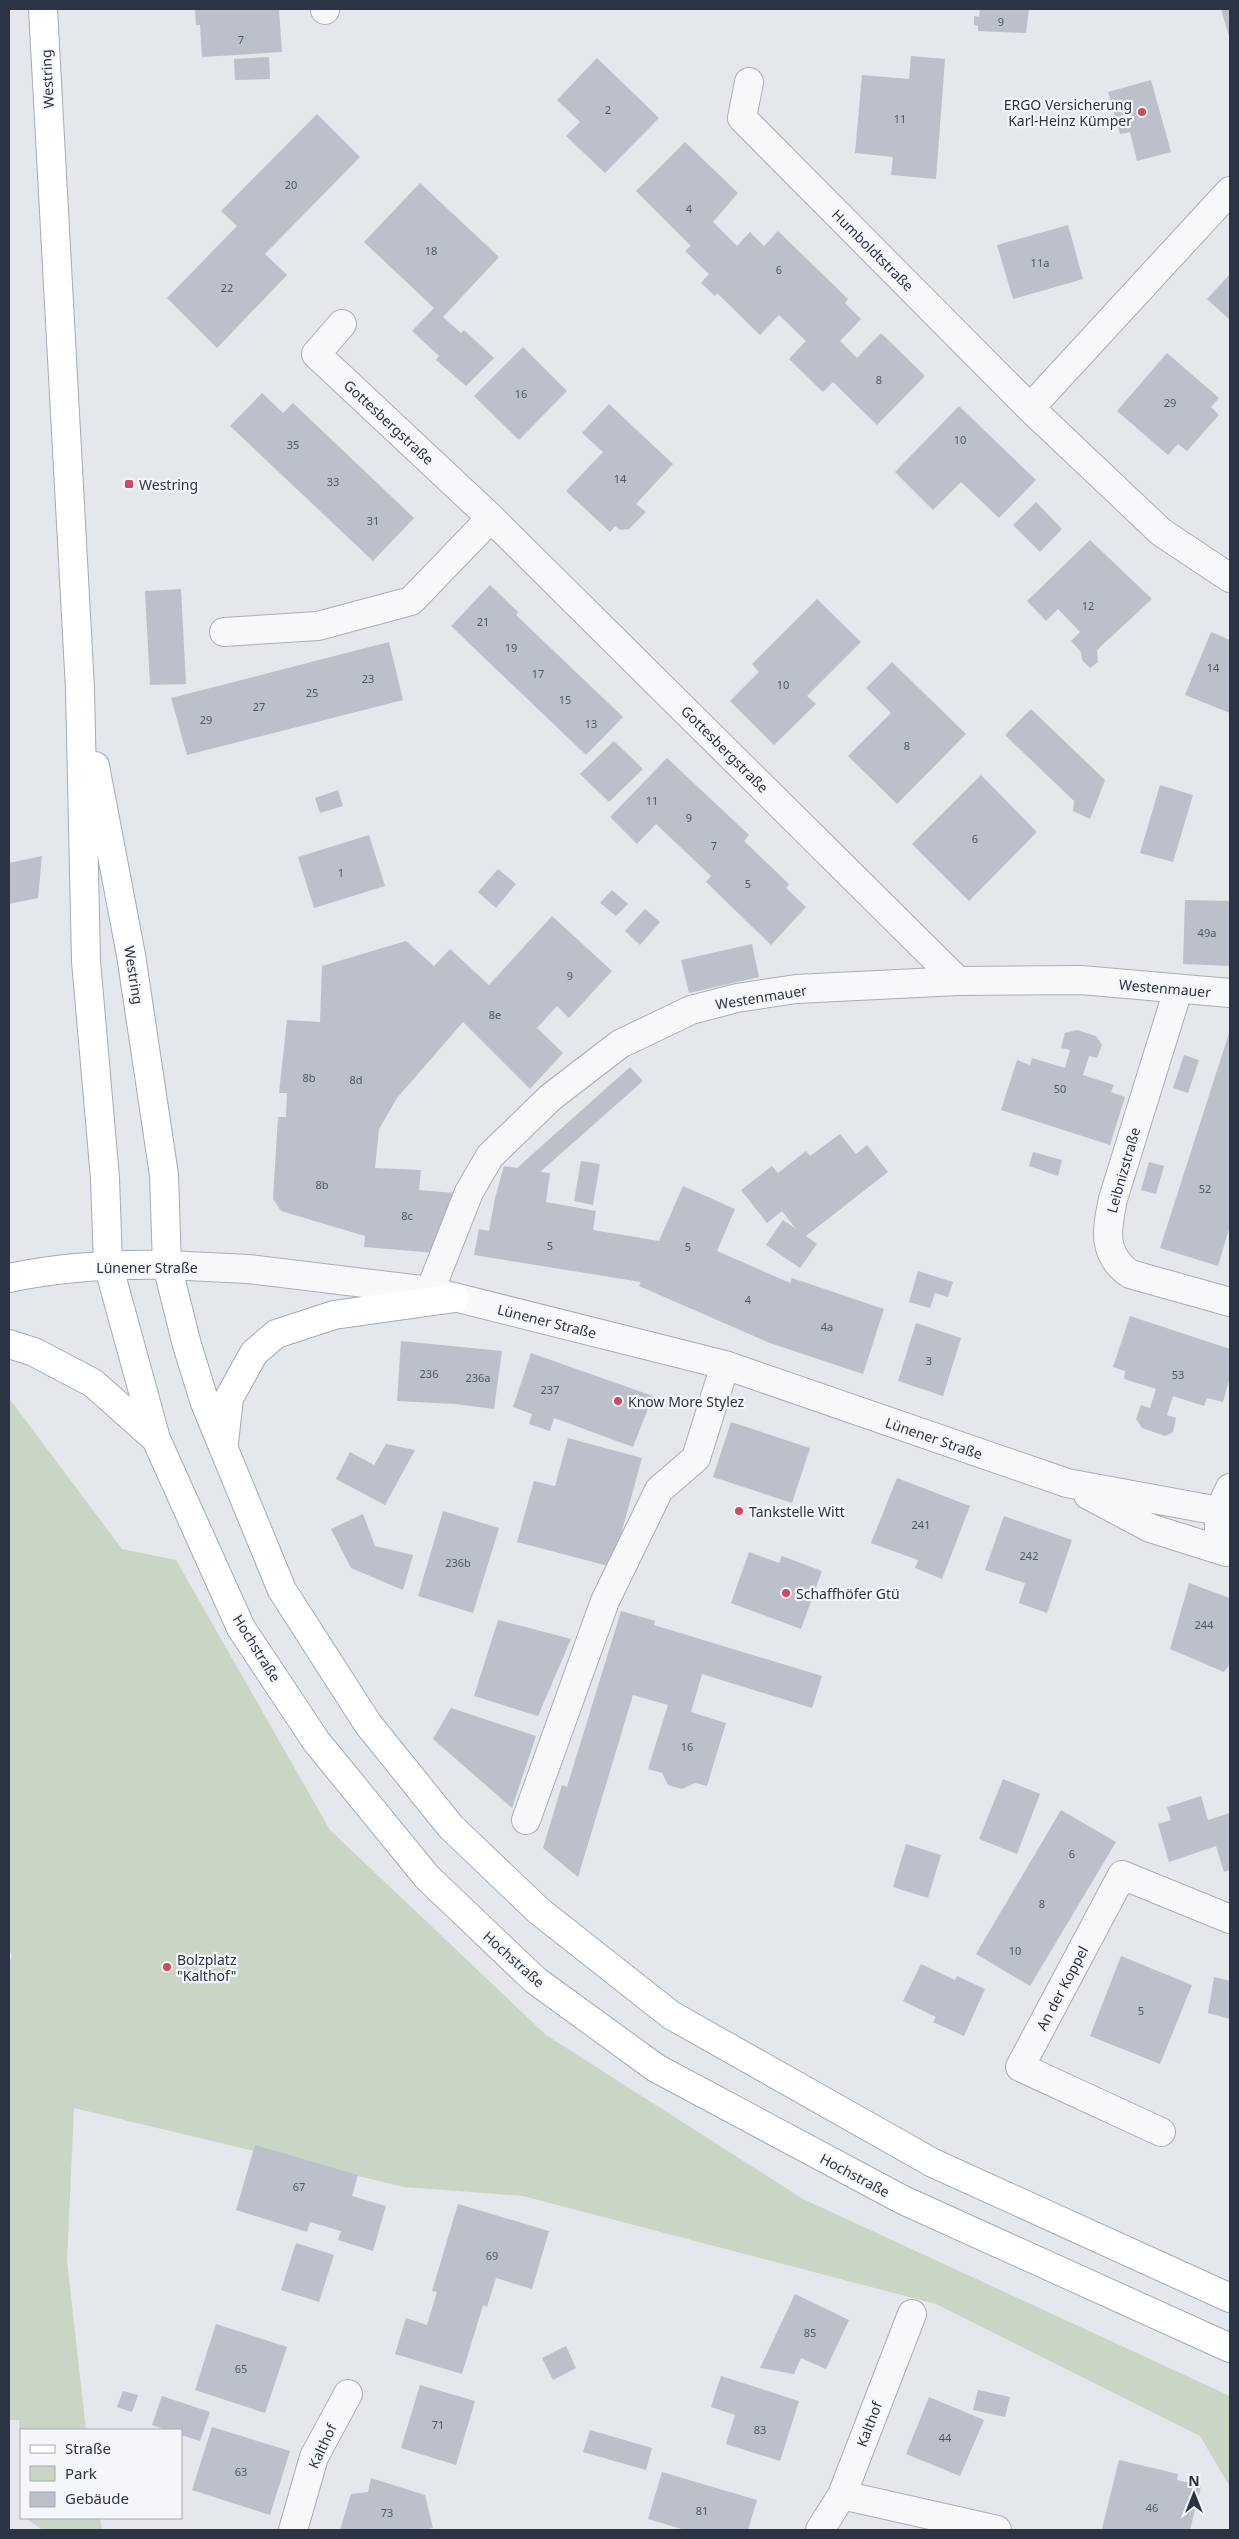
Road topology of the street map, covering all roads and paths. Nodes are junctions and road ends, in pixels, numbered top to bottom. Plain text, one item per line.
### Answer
1 (43, 9) edge
2 (749, 82) dead end
3 (1230, 191) edge
4 (342, 324) dead end
5 (1030, 408) junction
6 (492, 518) junction
7 (1230, 578) edge
8 (224, 632) dead end
9 (80, 689) junction
10 (958, 981) junction
11 (1178, 990) junction
12 (1230, 993) edge
13 (108, 1264) junction
14 (167, 1265) junction
15 (9, 1278) edge
16 (442, 1295) junction
17 (1230, 1302) edge
18 (9, 1344) edge
19 (725, 1365) junction
20 (156, 1439) junction
21 (224, 1450) junction
22 (1067, 1483) junction
23 (1225, 1500) edge
24 (1228, 1554) edge
25 (526, 1820) dead end
26 (1230, 1919) edge
27 (1161, 2132) dead end
28 (1230, 2298) edge
29 (912, 2314) dead end
30 (1230, 2348) edge
31 (348, 2394) dead end
32 (842, 2495) junction
33 (293, 2530) edge
34 (820, 2530) edge
35 (997, 2530) edge

1 - 9 main road, Westring
2 - 5 street, Humboldtstraße
3 - 5 street
4 - 6 street, Gottesbergstraße
5 - 7 street, Humboldtstraße
6 - 8 street
6 - 10 street, Gottesbergstraße
9 - 13 main road, Westring
9 - 14 main road, Westring
10 - 11 street, Westenmauer
10 - 16 street, Westenmauer
11 - 12 street, Westenmauer
11 - 17 street, Leibnizstraße
13 - 14 main road, Lünener Straße
13 - 15 main road, Lünener Straße
13 - 20 main road, Hochstraße
14 - 16 street, Lünener Straße
14 - 21 main road
16 - 19 street, Lünener Straße
16 - 21 main road
18 - 20 main road
19 - 22 street, Lünener Straße
19 - 25 street
20 - 30 main road, Hochstraße
21 - 28 main road
22 - 23 street, Lünener Straße
22 - 24 street, Lünener Straße
23 - 24 street
26 - 27 street, An der Koppel
29 - 32 street, Kalthof
31 - 33 street, Kalthof
32 - 34 street, Kalthof
32 - 35 street

